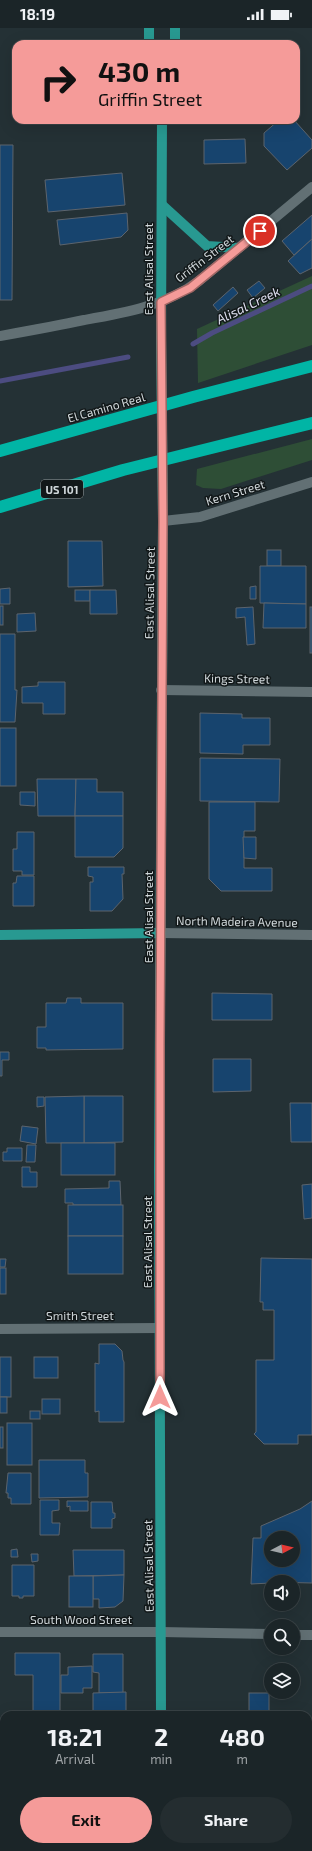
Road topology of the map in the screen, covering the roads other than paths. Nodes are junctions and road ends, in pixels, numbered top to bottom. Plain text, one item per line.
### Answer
1 (149, 28) edge
2 (174, 28) edge
3 (149, 40) edge
4 (174, 40) edge
5 (162, 124) edge
6 (312, 187) edge
7 (162, 205) junction
8 (239, 248) junction
9 (161, 302) junction
10 (0, 336) edge
11 (312, 366) edge
12 (312, 422) edge
13 (0, 451) edge
14 (312, 482) edge
15 (0, 507) edge
16 (163, 521) junction
17 (161, 690) junction
18 (312, 692) edge
19 (161, 933) junction
20 (0, 935) edge
21 (312, 935) edge
22 (160, 1328) junction
23 (0, 1329) edge
24 (0, 1632) edge
25 (161, 1632) junction
26 (264, 1634) edge
27 (300, 1635) edge
28 (312, 1636) edge
29 (161, 1711) edge

1 - 3 main road
2 - 4 main road
5 - 7 main road, East Alisal Street
6 - 8 street, Griffin Street
7 - 8 main road
7 - 9 main road, East Alisal Street
8 - 9 street, Griffin Street
9 - 10 street, Griffin Street
9 - 16 main road, East Alisal Street
11 - 13 highway, El Camino Real
12 - 15 highway, US 101
14 - 16 street, Kern Street
16 - 17 main road, East Alisal Street
17 - 18 street, Kings Street
17 - 19 main road, East Alisal Street
19 - 20 main road
19 - 21 street, North Madeira Avenue
19 - 22 main road, East Alisal Street
22 - 23 street, Smith Street
22 - 25 main road, East Alisal Street
24 - 25 street, South Wood Street
25 - 26 street, South Wood Street
25 - 29 main road, East Alisal Street
27 - 28 street

